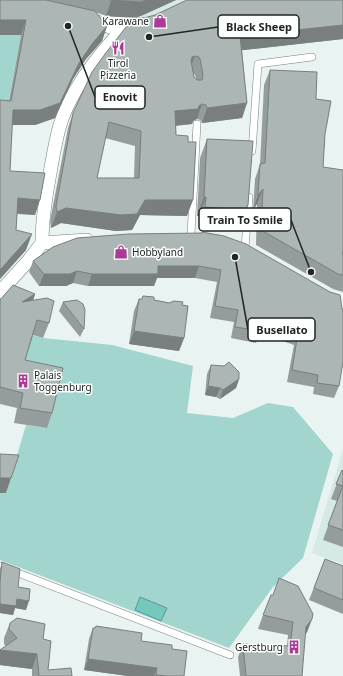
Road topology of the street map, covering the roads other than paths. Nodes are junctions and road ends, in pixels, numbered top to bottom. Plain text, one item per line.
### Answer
1 (80, 17) edge
2 (152, 20) edge
3 (120, 31) junction
4 (312, 57) dead end
5 (198, 124) dead end
6 (251, 156) edge
7 (249, 187) edge
8 (184, 234) joint
9 (206, 237) edge
10 (103, 239) edge
11 (42, 243) junction
12 (239, 246) joint
13 (258, 256) edge
14 (0, 292) edge
15 (0, 566) edge
16 (230, 655) dead end

1 - 3 street
2 - 3 street
3 - 11 street
4 - 6 lane
5 - 8 lane
7 - 12 lane
8 - 9 street
10 - 11 street
11 - 14 street
12 - 13 street
15 - 16 lane

